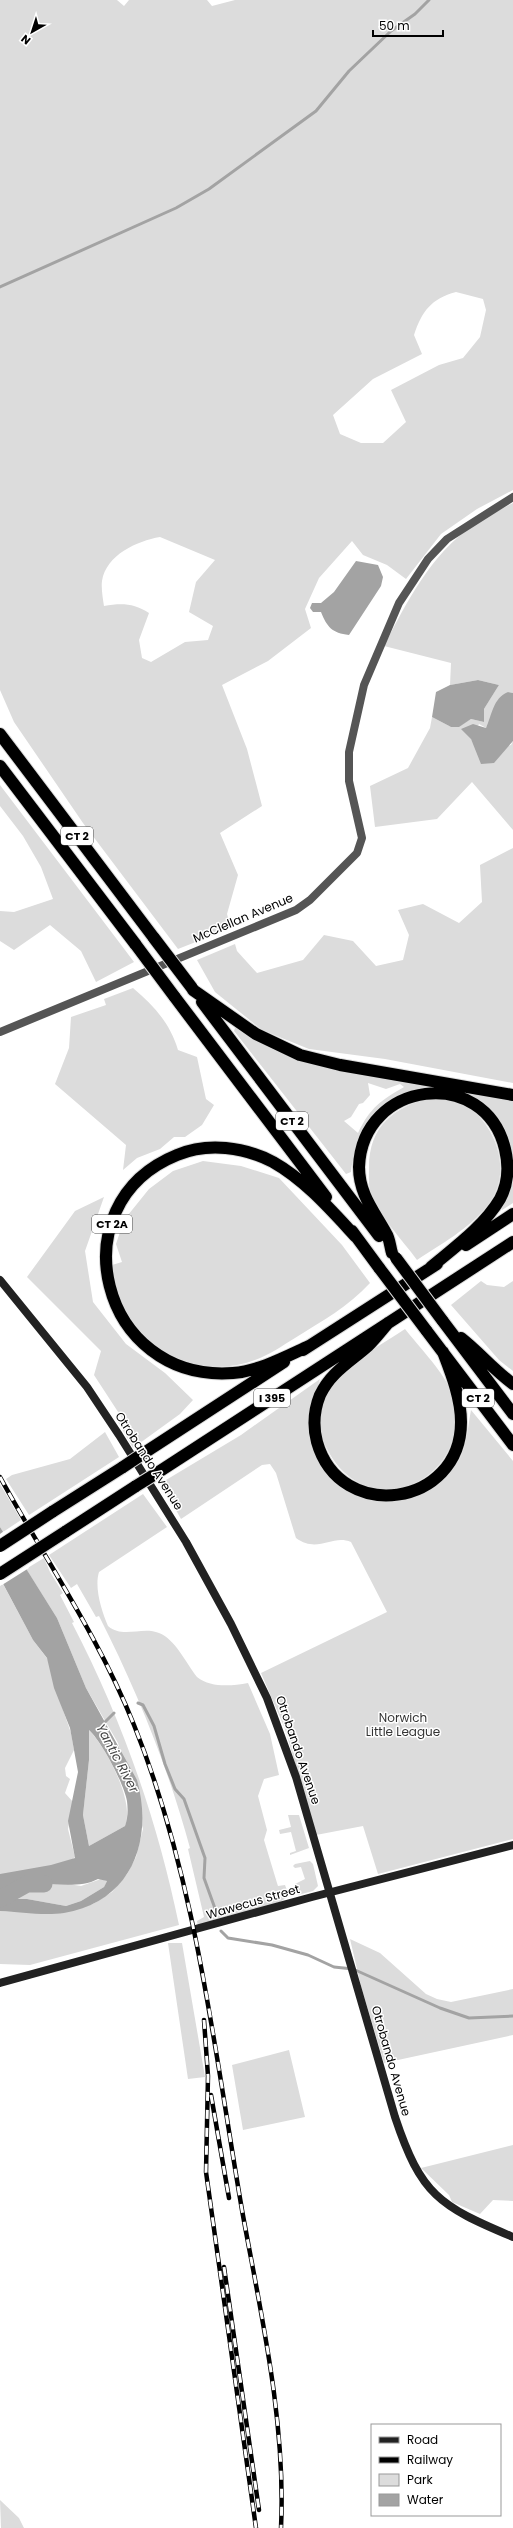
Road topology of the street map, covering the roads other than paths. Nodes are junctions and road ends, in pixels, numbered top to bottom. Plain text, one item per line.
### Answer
1 (513, 497) edge
2 (0, 734) edge
3 (0, 766) edge
4 (192, 989) junction
5 (0, 1032) edge
6 (513, 1095) edge
7 (513, 1214) edge
8 (356, 1237) junction
9 (513, 1242) edge
10 (513, 1252) edge
11 (394, 1256) junction
12 (431, 1267) junction
13 (469, 1270) junction
14 (0, 1280) edge
15 (388, 1323) junction
16 (446, 1324) junction
17 (309, 1346) junction
18 (442, 1352) junction
19 (513, 1384) edge
20 (513, 1414) edge
21 (513, 1445) edge
22 (0, 1546) edge
23 (0, 1574) edge
24 (513, 1845) edge
25 (330, 1892) junction
26 (0, 1983) edge
27 (513, 2237) edge

1 - 5 street, McClellan Avenue
2 - 4 highway, CT 2, bridge
3 - 8 highway, CT 2, bridge
4 - 6 highway
4 - 11 highway, CT 2
7 - 12 highway, I 395
8 - 17 highway, CT 2A
8 - 18 highway, CT 2, bridge
9 - 13 highway, I 395
10 - 13 highway
11 - 12 highway
11 - 16 highway, CT 2, bridge
12 - 17 highway, I 395
13 - 15 highway, I 395
14 - 25 street, Otrobando Avenue
15 - 18 highway
15 - 23 highway, I 395, bridge
16 - 19 highway
16 - 20 highway, CT 2
17 - 22 highway, I 395, bridge
18 - 21 highway, CT 2
24 - 25 street, Wawecus Street
25 - 26 street, Wawecus Street
25 - 27 street, Otrobando Avenue

